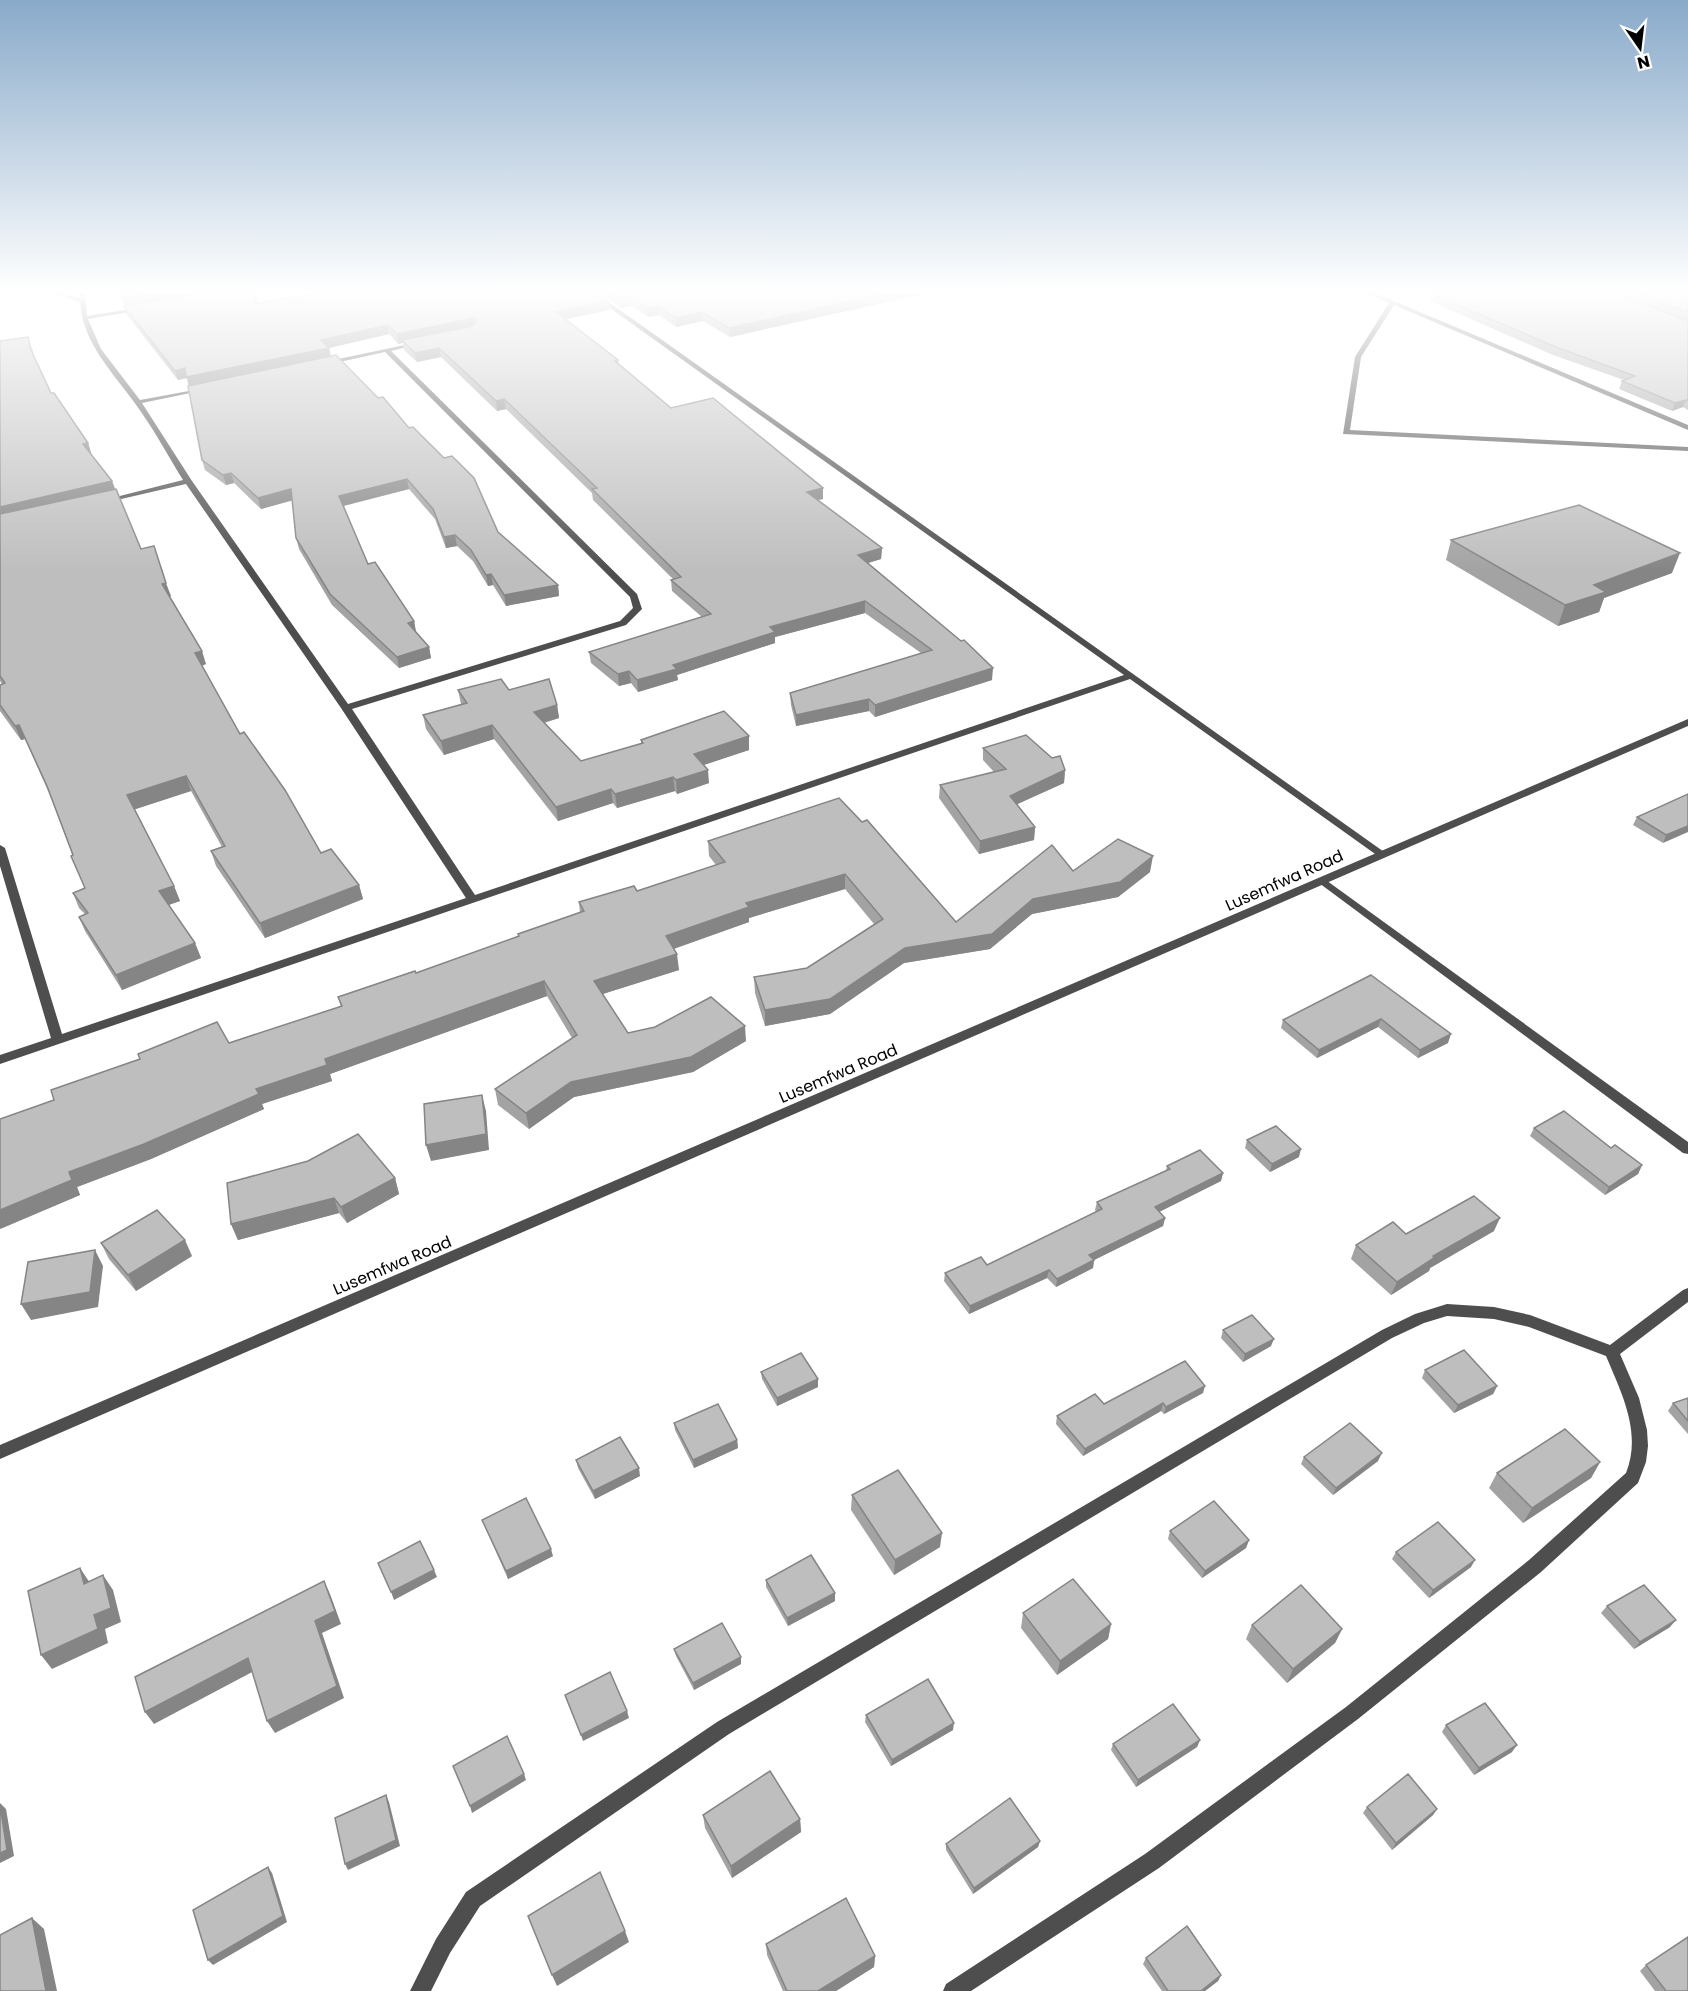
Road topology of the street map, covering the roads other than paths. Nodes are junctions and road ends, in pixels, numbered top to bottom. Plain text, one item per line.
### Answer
1 (126, 386) edge
2 (217, 386) edge
3 (423, 386) edge
4 (722, 386) edge
5 (1353, 386) edge
6 (1588, 386) edge
7 (138, 402) junction
8 (1688, 428) edge
9 (1688, 449) edge
10 (188, 481) junction
11 (99, 502) edge
12 (1131, 676) junction
13 (346, 708) junction
14 (1688, 722) edge
15 (0, 848) edge
16 (1382, 854) junction
17 (1323, 881) junction
18 (472, 899) junction
19 (57, 1039) junction
20 (0, 1060) edge
21 (1688, 1149) edge
22 (1688, 1294) edge
23 (1612, 1352) junction
24 (0, 1452) edge
25 (420, 1991) edge
26 (953, 1991) edge

1 - 7 street
2 - 7 street
3 - 13 street
4 - 12 street
5 - 9 street
6 - 8 street
7 - 10 street
10 - 11 street
10 - 13 street
12 - 16 street
12 - 18 street
13 - 18 street
14 - 16 street, Lusemfwa Road
15 - 19 street
16 - 17 street, Lusemfwa Road
17 - 21 street
17 - 24 street, Lusemfwa Road
18 - 19 street
19 - 20 street
22 - 23 street
23 - 25 street
23 - 26 street

